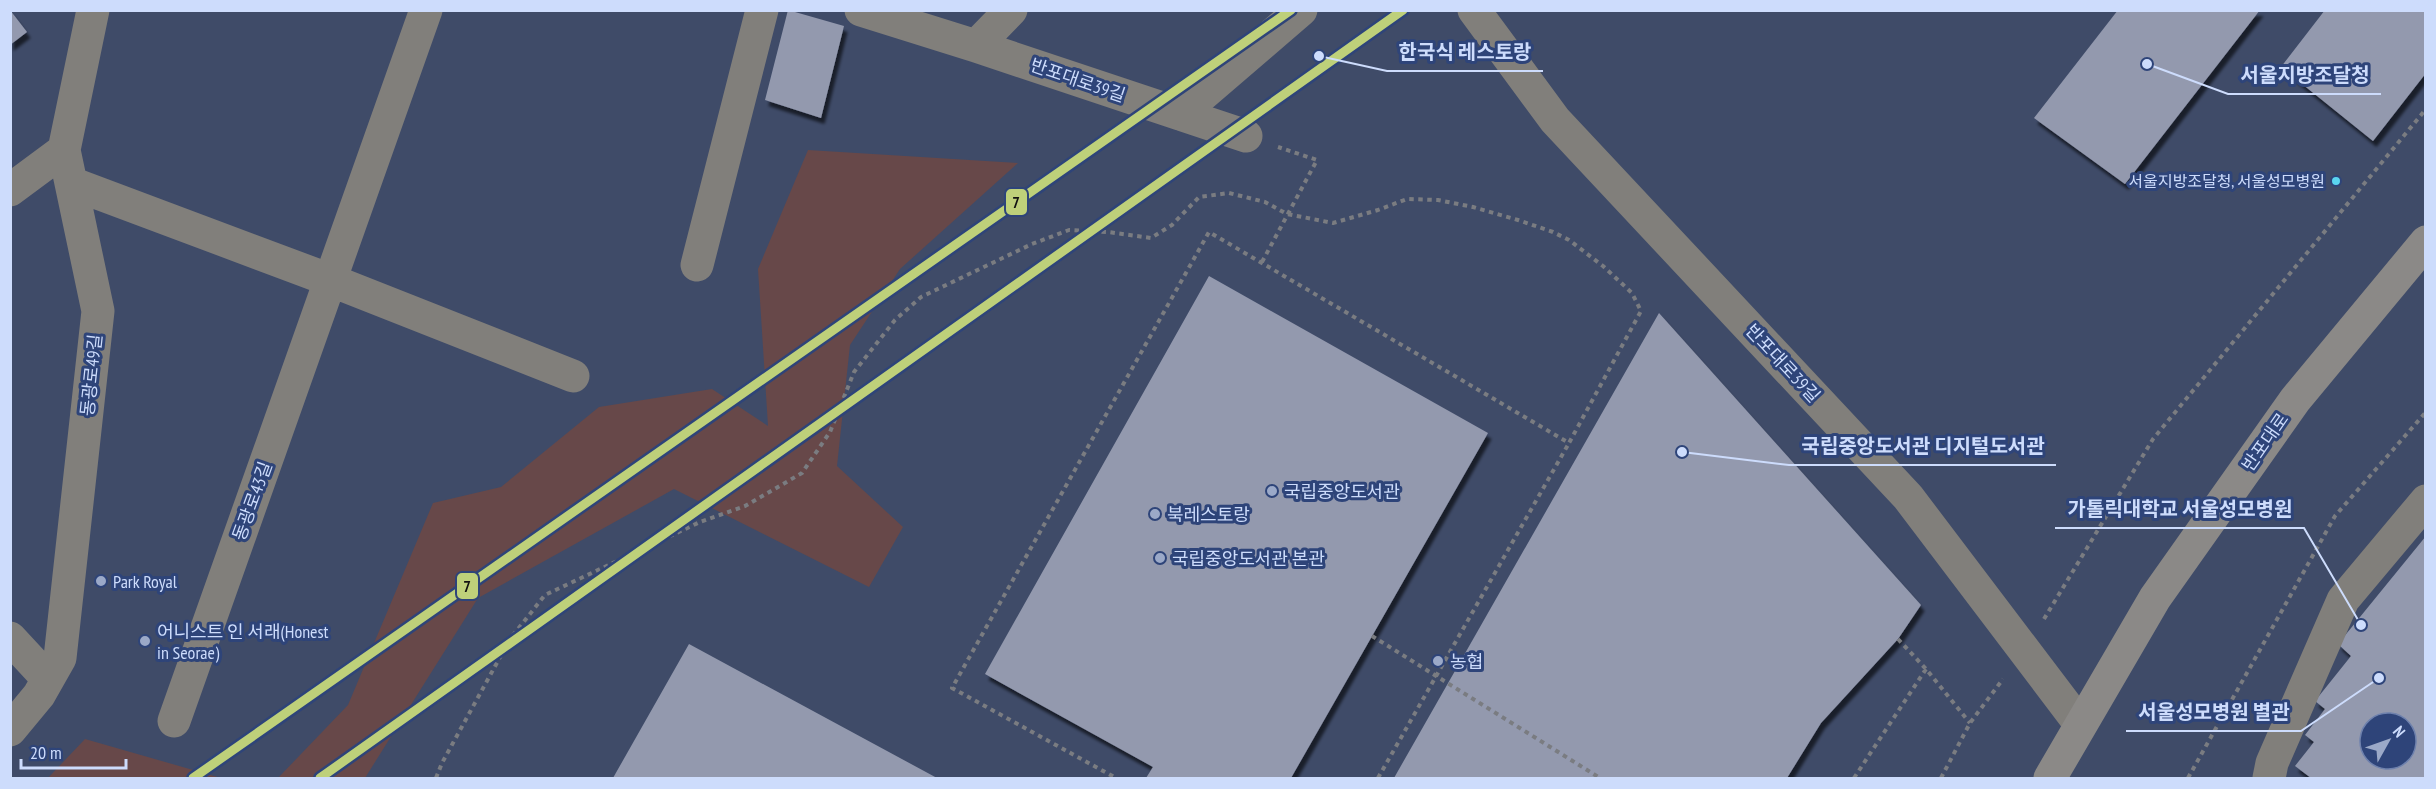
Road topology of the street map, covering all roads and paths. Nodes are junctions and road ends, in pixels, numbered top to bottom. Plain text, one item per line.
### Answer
1 (93, 10) edge
2 (426, 10) edge
3 (762, 10) edge
4 (861, 10) edge
5 (1011, 10) edge
6 (1301, 10) edge
7 (1474, 10) edge
8 (976, 45) junction
9 (2426, 109) edge
10 (1180, 114) junction
11 (1246, 136) joint
12 (64, 150) junction
13 (71, 183) junction
14 (10, 190) edge
15 (1287, 214) junction
16 (2426, 242) edge
17 (1262, 262) junction
18 (697, 265) dead end
19 (330, 280) junction
20 (573, 376) dead end
21 (2426, 412) edge
22 (1569, 443) junction
23 (2426, 501) edge
24 (1372, 636) dead end
25 (10, 638) edge
26 (1898, 639) dead end
27 (2025, 650) junction
28 (1926, 669) junction
29 (1436, 676) junction
30 (48, 679) junction
31 (174, 721) dead end
32 (1970, 723) junction
33 (2080, 724) junction
34 (10, 730) edge
35 (436, 778) edge
36 (1116, 778) edge
37 (1378, 778) edge
38 (1600, 778) edge
39 (1854, 778) edge
40 (1941, 778) edge
41 (2050, 778) edge
42 (2188, 778) edge
43 (2269, 778) edge

1 - 12 street, 동광로49길
2 - 19 street, 동광로43길
3 - 18 street
4 - 8 street, 반포대로39길
5 - 8 street
6 - 10 street
7 - 27 street, 반포대로39길
8 - 10 street, 반포대로39길
9 - 27 path
10 - 11 street, 반포대로39길
11 - 15 path
12 - 13 street, 동광로49길
12 - 14 street
13 - 19 street
13 - 30 street, 동광로49길
15 - 17 path
15 - 22 path
15 - 35 path
16 - 33 main road, 반포대로
17 - 22 path
17 - 36 path
19 - 20 street
19 - 31 street, 동광로43길
21 - 42 path
22 - 29 path
23 - 43 street
24 - 29 path
25 - 30 street
26 - 28 path
27 - 32 path
27 - 33 street, 반포대로39길
28 - 32 path
28 - 39 path
29 - 37 path
29 - 38 path
30 - 34 street, 동광로49길
32 - 40 path
33 - 41 main road, 반포대로

